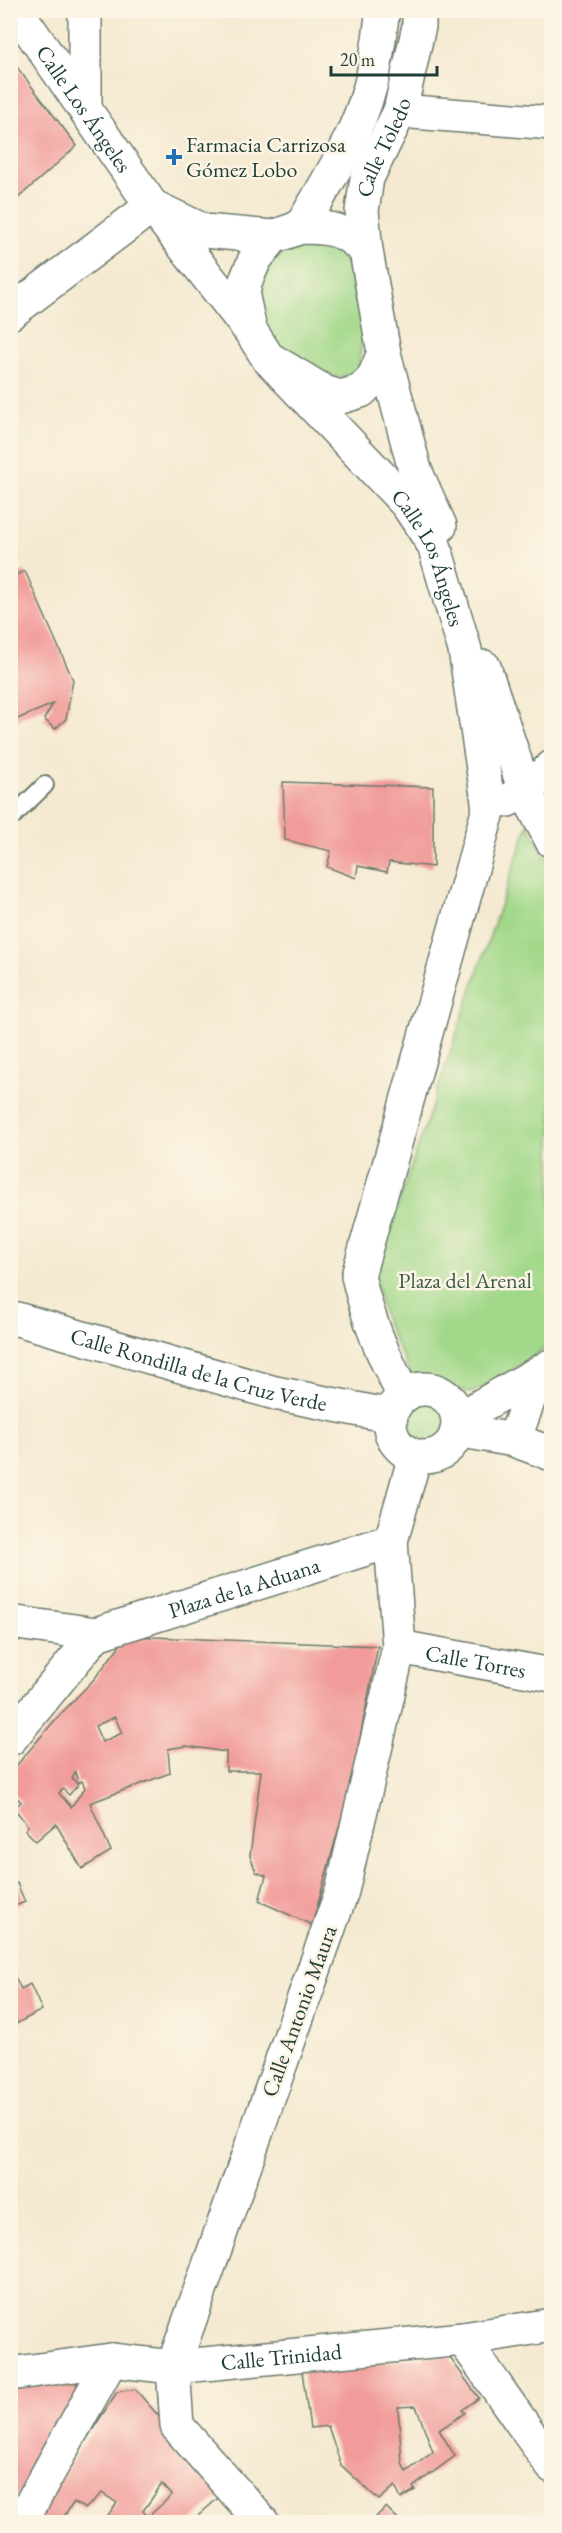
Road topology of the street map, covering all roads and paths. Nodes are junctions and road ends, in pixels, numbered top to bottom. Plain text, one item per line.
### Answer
1 (16, 10) edge
2 (85, 10) edge
3 (383, 10) edge
4 (419, 10) edge
5 (85, 110) junction
6 (400, 111) junction
7 (552, 123) edge
8 (152, 206) junction
9 (287, 232) junction
10 (366, 251) junction
11 (10, 313) edge
12 (250, 330) junction
13 (384, 353) junction
14 (268, 358) junction
15 (552, 767) edge
16 (45, 785) dead end
17 (525, 791) junction
18 (489, 808) junction
19 (10, 819) edge
20 (552, 841) edge
21 (10, 1317) edge
22 (545, 1369) edge
23 (397, 1406) junction
24 (457, 1425) junction
25 (514, 1440) junction
26 (552, 1454) edge
27 (415, 1456) junction
28 (391, 1541) junction
29 (10, 1622) edge
30 (96, 1634) junction
31 (399, 1647) junction
32 (552, 1675) edge
33 (10, 1739) edge
34 (552, 2325) edge
35 (464, 2340) junction
36 (111, 2360) junction
37 (173, 2367) junction
38 (10, 2374) edge
39 (552, 2466) edge
40 (21, 2523) edge
41 (262, 2523) edge

1 - 5 street, Calle Los Ángeles
2 - 5 street
3 - 9 street, Calle Toledo
4 - 6 street, Calle Toledo
5 - 8 street, Calle Los Ángeles
6 - 7 street
6 - 10 street, Calle Toledo
8 - 9 street, Calle Los Ángeles
8 - 11 street
8 - 12 street, Calle Los Ángeles
9 - 10 street
9 - 12 street
10 - 13 street
12 - 14 street
13 - 14 street
13 - 17 street, Calle Los Ángeles
14 - 18 street, Calle Los Ángeles
15 - 17 street
16 - 19 lane
17 - 18 street
17 - 20 street
18 - 23 street
21 - 23 street, Calle Rondilla de la Cruz Verde
22 - 24 street
22 - 25 street
23 - 24 street
23 - 27 street
24 - 25 street
24 - 27 street
25 - 26 street
27 - 28 street
28 - 30 street, Plaza de la Aduana
28 - 31 street
29 - 30 street
30 - 33 street
31 - 32 street, Calle Torres
31 - 37 street, Calle Antonio Maura
34 - 35 street, Calle Trinidad
35 - 37 street, Calle Trinidad
35 - 39 street
36 - 37 street, Calle Trinidad
36 - 38 street, Calle Trinidad
36 - 40 street
37 - 41 street

